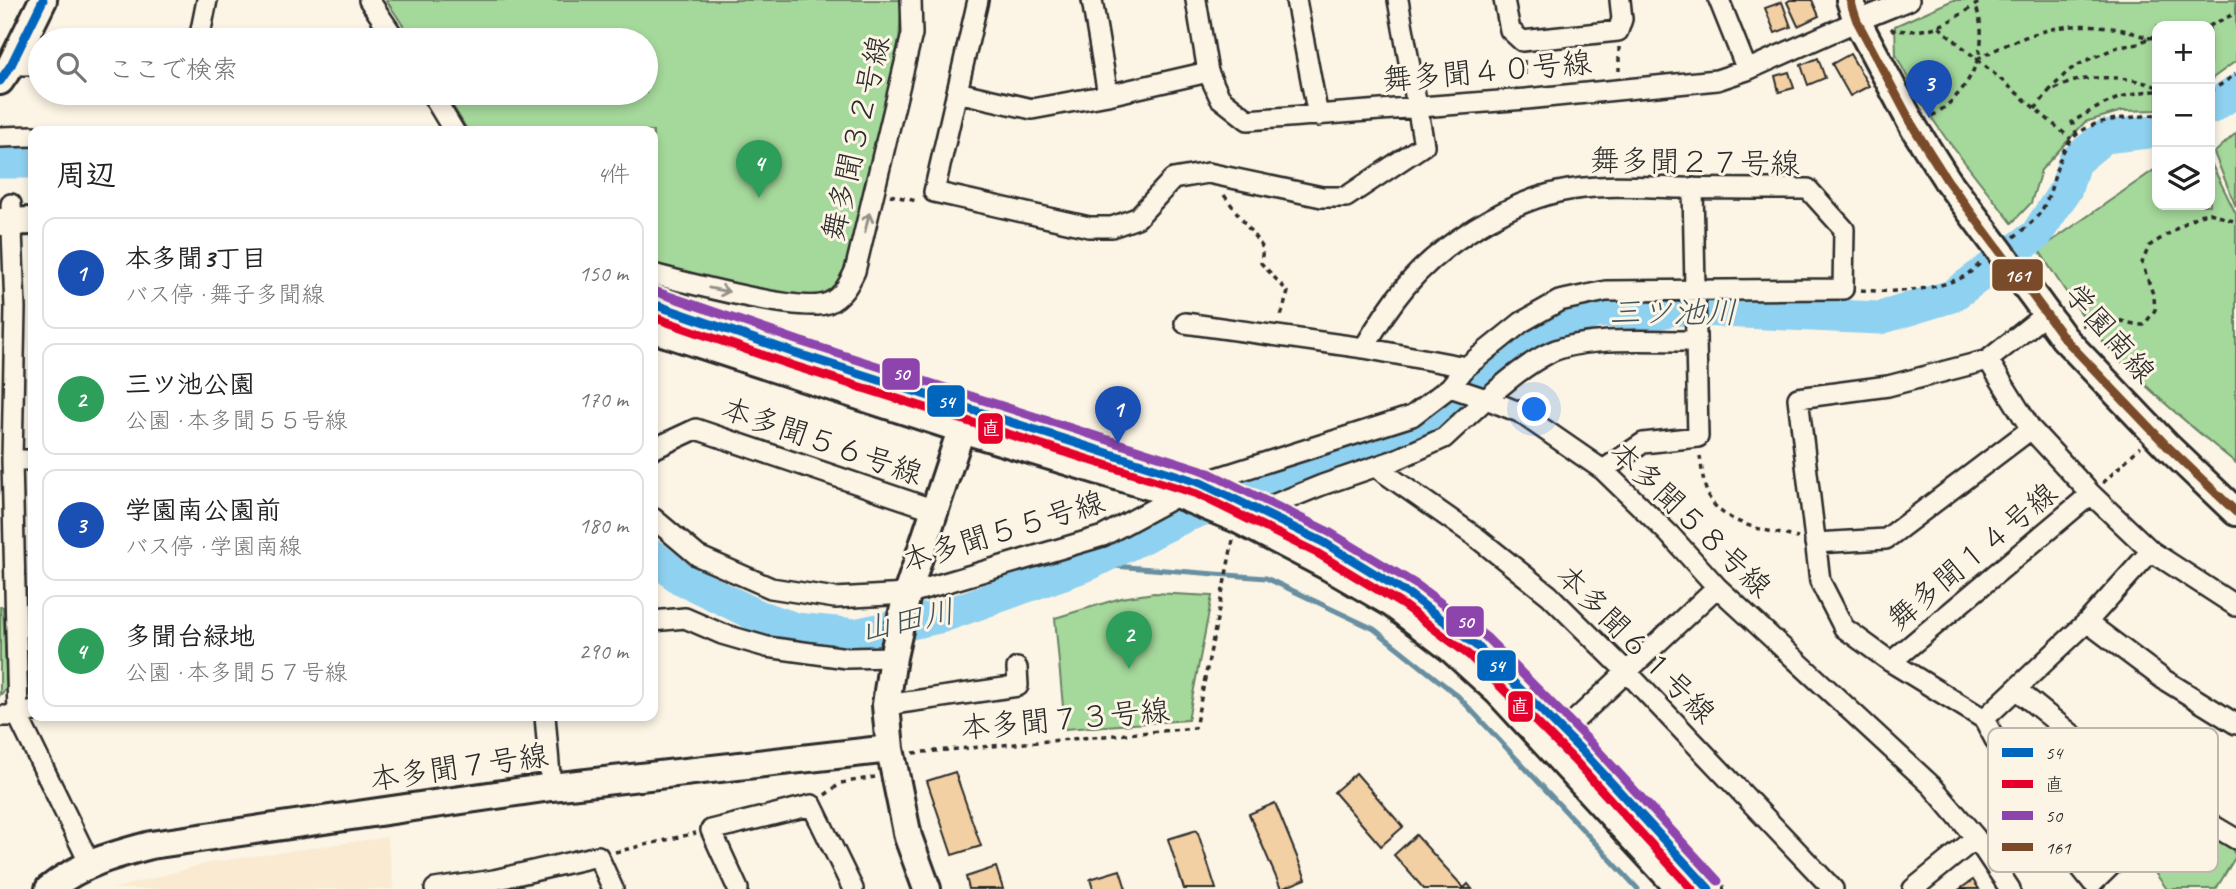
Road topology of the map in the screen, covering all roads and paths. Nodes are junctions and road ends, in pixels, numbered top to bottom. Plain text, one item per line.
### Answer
1 (43, 0) edge
2 (208, 0) edge
3 (369, 0) edge
4 (911, 0) edge
5 (978, 0) edge
6 (1092, 0) edge
7 (1196, 0) edge
8 (1296, 0) edge
9 (1398, 0) edge
10 (1504, 0) edge
11 (1620, 0) edge
12 (1719, 0) edge
13 (1909, 0) edge
14 (1983, 0) edge
15 (1975, 5) junction
16 (1862, 11) edge
17 (2236, 13) edge
18 (2215, 23) edge
19 (1939, 27) junction
20 (28, 28) edge
21 (202, 28) edge
22 (388, 28) edge
23 (28, 29) edge
24 (1618, 31) junction
25 (2148, 38) junction
26 (2152, 38) edge
27 (1522, 41) junction
28 (1977, 59) junction
29 (28, 68) edge
30 (1747, 70) junction
31 (1208, 72) junction
32 (5, 73) edge
33 (2236, 74) edge
34 (2152, 87) edge
35 (1620, 89) junction
36 (2215, 89) edge
37 (2152, 90) edge
38 (2049, 91) junction
39 (957, 92) junction
40 (1108, 96) junction
41 (1526, 99) junction
42 (438, 105) edge
43 (1416, 107) junction
44 (2034, 109) junction
45 (2152, 115) edge
46 (1318, 116) junction
47 (451, 126) edge
48 (1914, 128) junction
49 (2077, 135) junction
50 (28, 136) edge
51 (0, 137) edge
52 (2071, 139) junction
53 (1208, 173) junction
54 (1693, 188) junction
55 (874, 191) junction
56 (919, 202) dead end
57 (15, 213) edge
58 (2236, 222) edge
59 (2010, 240) dead end
60 (1991, 255) dead end
61 (658, 275) edge
62 (1843, 289) junction
63 (1696, 290) junction
64 (658, 306) edge
65 (2042, 307) junction
66 (8, 308) edge
67 (1185, 323) dead end
68 (658, 329) edge
69 (1276, 336) junction
70 (2064, 338) junction
71 (1696, 341) junction
72 (1364, 348) junction
73 (1989, 359) junction
74 (1466, 368) junction
75 (1450, 387) junction
76 (1486, 399) junction
77 (965, 418) junction
78 (2031, 429) junction
79 (2155, 433) junction
80 (1698, 437) junction
81 (658, 447) edge
82 (12, 460) junction
83 (28, 460) edge
84 (1376, 467) junction
85 (1603, 470) junction
86 (1190, 489) junction
87 (2091, 494) junction
88 (935, 510) junction
89 (2236, 512) edge
90 (1249, 515) junction
91 (658, 522) edge
92 (1815, 543) junction
93 (2151, 551) junction
94 (1230, 557) dead end
95 (1717, 587) junction
96 (8, 592) edge
97 (907, 594) junction
98 (2236, 606) edge
99 (658, 621) edge
100 (2087, 622) junction
101 (893, 657) junction
102 (1891, 663) junction
103 (1626, 671) junction
104 (1018, 684) dead end
105 (2017, 690) junction
106 (886, 705) junction
107 (17, 714) edge
108 (1984, 719) junction
109 (545, 721) edge
110 (2236, 724) edge
111 (1989, 728) edge
112 (2064, 728) edge
113 (1556, 738) junction
114 (890, 749) junction
115 (874, 777) dead end
116 (551, 787) junction
117 (812, 805) junction
118 (2218, 828) edge
119 (711, 830) junction
120 (1976, 838) junction
121 (2236, 839) edge
122 (598, 856) junction
123 (1988, 856) edge
124 (90, 864) junction
125 (1999, 872) edge
126 (2084, 872) edge
127 (2104, 872) edge
128 (496, 885) edge
129 (48, 889) edge
130 (435, 889) edge
131 (613, 889) edge
132 (738, 889) edge
133 (853, 889) edge
134 (927, 889) edge
135 (1680, 889) edge
136 (1709, 889) edge
137 (1833, 889) edge
138 (1913, 889) edge
139 (2010, 889) edge

1 - 20 street
2 - 21 street
3 - 22 street
4 - 55 street, 舞多聞３２号線
5 - 39 street
6 - 40 street
7 - 31 street, 舞多聞４０号線
8 - 46 street
9 - 43 street
10 - 27 street
11 - 24 street
12 - 30 street
13 - 16 street, 舞多聞４０号線
14 - 15 path
15 - 19 path
15 - 28 path
16 - 19 path
16 - 30 street, 舞多聞４０号線
16 - 48 street, 学園南線
17 - 18 path
19 - 28 path
23 - 32 street
24 - 27 street
24 - 35 path
25 - 26 path
25 - 28 path
25 - 38 path
27 - 41 path
28 - 44 path
28 - 48 path
29 - 32 street
30 - 35 street, 舞多聞４０号線
31 - 40 street
31 - 46 street, 舞多聞４０号線
33 - 36 path
34 - 38 path
35 - 41 street, 舞多聞４０号線
37 - 49 path
38 - 44 path
39 - 40 street
39 - 53 street
41 - 43 street, 舞多聞４０号線
42 - 47 street
43 - 46 street, 舞多聞４０号線
43 - 53 street
44 - 52 path
45 - 49 path
48 - 65 street, 学園南線, bridge
49 - 52 path
50 - 51 street
52 - 59 path
53 - 69 path
54 - 62 street, 舞多聞２７号線
54 - 63 street
54 - 72 street, 舞多聞２７号線
55 - 56 path
61 -> 55 street, 舞多聞３２号線
57 - 66 street
58 - 70 path
60 - 62 path
62 - 63 street
63 - 71 street
63 - 74 street
64 - 77 street
65 - 70 street, 学園南線
65 - 73 street
66 - 82 street
67 - 69 street
68 - 77 street
69 - 72 street
70 - 79 street, 学園南線
71 - 76 street
71 - 80 street
72 - 74 street
73 - 78 street
73 - 92 street
74 - 75 street, 本多聞５５号線
75 - 76 street
75 - 86 street, 本多聞５５号線
76 - 84 street
76 - 85 street, 本多聞５８号線
77 - 86 street
77 - 88 street
78 - 87 street
78 - 92 street
79 - 87 path
79 - 89 street, 学園南線
80 - 85 street
80 - 92 path
81 - 88 street, 本多聞５６号線
82 - 83 street
82 - 96 street
84 - 90 street
84 - 103 street, 本多聞６１号線
85 - 95 street, 本多聞５８号線
86 - 90 street
86 - 97 street, 本多聞５５号線
87 - 93 street
87 - 102 street, 舞多聞１４号線
88 - 97 street
90 - 113 street
91 - 97 street, 本多聞５５号線
92 - 102 street
93 - 98 street
93 - 100 street
94 - 114 path, 本多聞７３号線
95 - 103 street
95 - 120 street, 本多聞５８号線
96 - 107 street
97 - 101 street
99 - 101 street
100 - 105 street
100 - 110 street
101 - 106 street
102 - 108 street
103 - 113 street
103 - 137 street, 本多聞６１号線
104 - 106 street
105 - 108 street
105 - 112 street
106 - 114 street
107 - 124 street
108 - 111 street
109 - 116 street
113 - 135 street
113 - 136 street
114 - 116 street, 本多聞７号線
114 - 134 street
115 - 117 path
116 - 124 street, 本多聞７号線
117 - 119 street
117 - 133 street
118 - 121 street
119 - 122 path
119 - 132 street
120 - 123 street, 本多聞５８号線
120 - 138 street
122 - 128 street
122 - 131 street
124 - 129 street, 本多聞７号線
125 - 139 street, 本多聞５８号線
126 - 127 street
128 - 130 street

